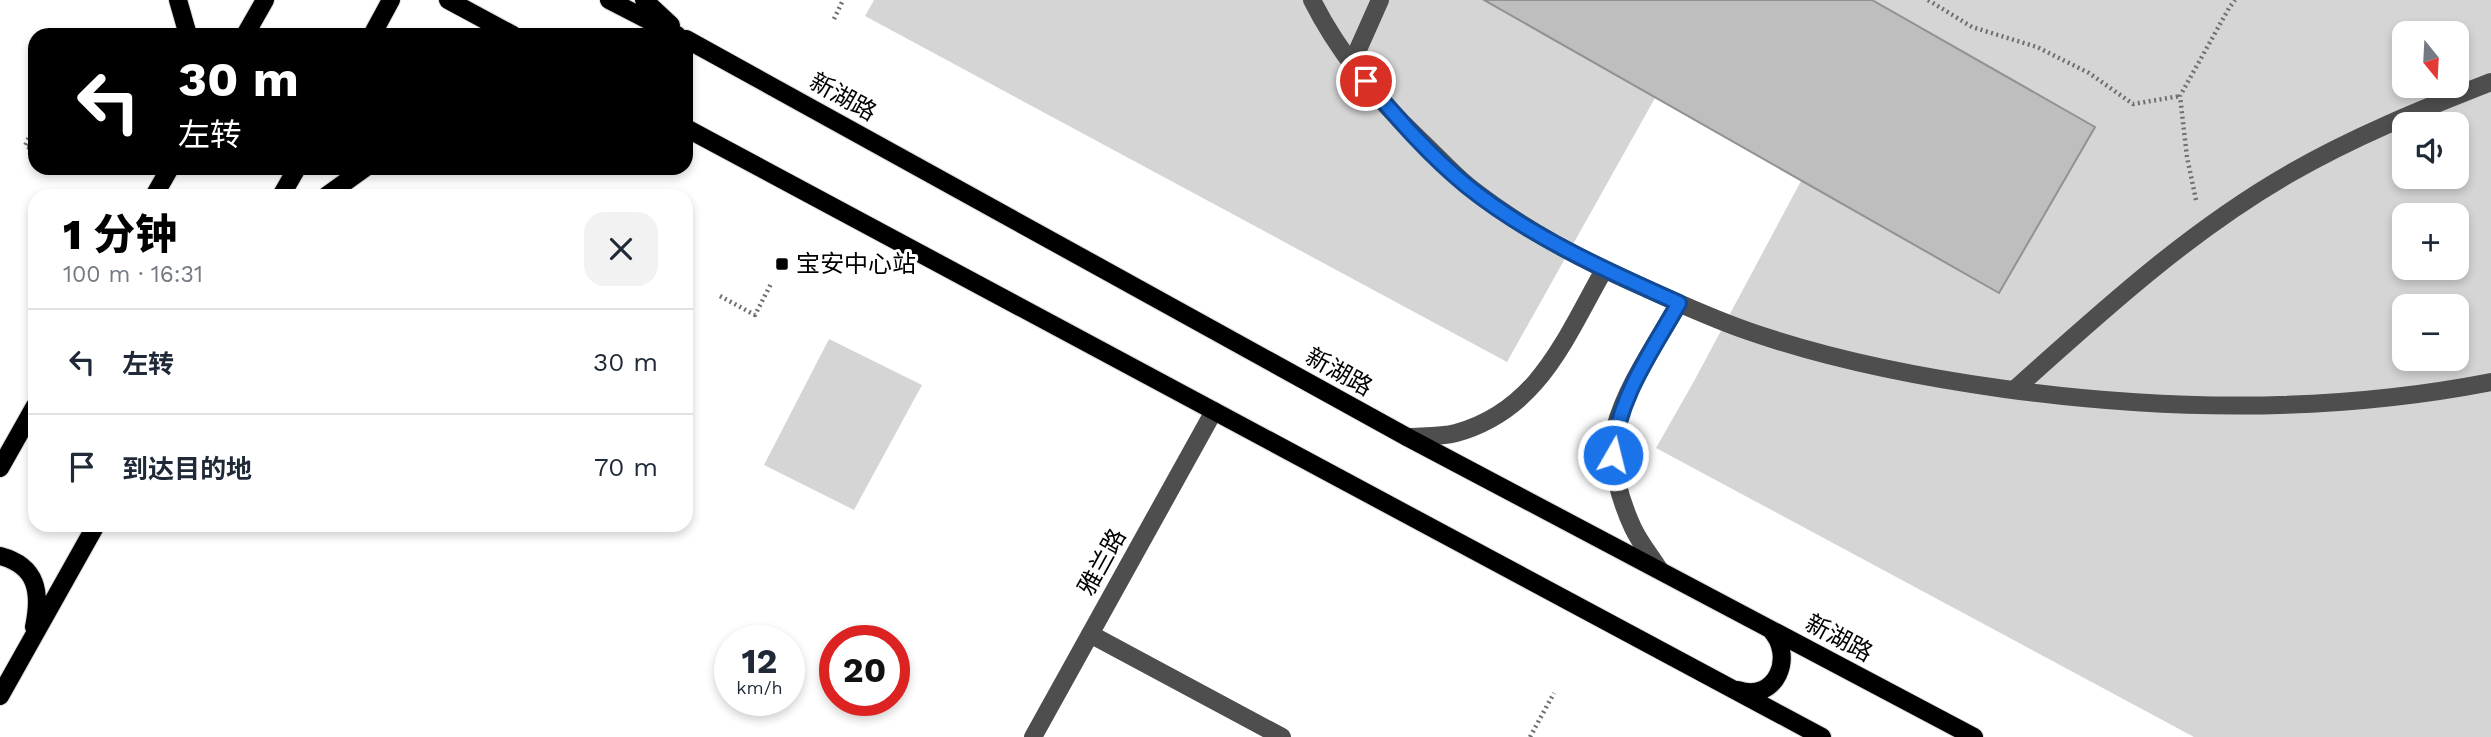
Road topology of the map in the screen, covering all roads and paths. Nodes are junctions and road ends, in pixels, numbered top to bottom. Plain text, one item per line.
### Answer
1 (178, 0) edge
2 (265, 0) edge
3 (391, 0) edge
4 (448, 0) edge
5 (610, 0) edge
6 (645, 0) edge
7 (844, 0) edge
8 (1312, 0) edge
9 (1380, 0) edge
10 (1928, 0) edge
11 (2235, 0) edge
12 (834, 19) dead end
13 (186, 28) edge
14 (249, 28) edge
15 (376, 28) edge
16 (500, 28) edge
17 (664, 28) edge
18 (676, 28) edge
19 (693, 41) edge
20 (1352, 63) junction
21 (2491, 82) edge
22 (2180, 96) junction
23 (693, 132) edge
24 (355, 175) edge
25 (336, 189) edge
26 (2202, 232) junction
27 (1604, 270) junction
28 (772, 282) dead end
29 (719, 296) dead end
30 (1679, 303) junction
31 (2491, 382) edge
32 (2014, 390) junction
33 (1213, 411) junction
34 (28, 418) edge
35 (1407, 437) junction
36 (0, 468) edge
37 (92, 532) edge
38 (0, 556) edge
39 (1659, 569) junction
40 (1769, 628) junction
41 (1090, 634) junction
42 (31, 641) junction
43 (1728, 687) junction
44 (1554, 694) dead end
45 (0, 696) edge
46 (1032, 737) edge
47 (1282, 737) edge
48 (1530, 737) edge
49 (1822, 737) edge
50 (1974, 737) edge

1 - 13 main road
2 - 14 main road
3 - 15 main road
4 - 16 main road
5 - 17 main road
6 - 18 main road, 新湖路
7 - 12 path
8 - 20 street
9 - 20 street
10 - 22 path
11 - 22 path
19 - 35 main road, 新湖路
20 - 27 street
21 - 26 street
22 - 26 path
23 - 33 main road
24 - 25 main road
26 - 32 street
27 - 30 street
27 - 35 street
28 - 29 path
30 - 32 street
30 - 39 street
31 - 32 street
33 - 41 street, 雅兰路
33 - 43 main road
34 - 36 main road
35 - 39 main road, 新湖路
37 - 42 main road
38 - 42 main road
39 - 40 main road, 新湖路
40 - 43 main road
40 - 50 main road, 新湖路
41 - 46 street, 雅兰路
41 - 47 street
42 - 45 main road
43 - 49 main road
44 - 48 path

